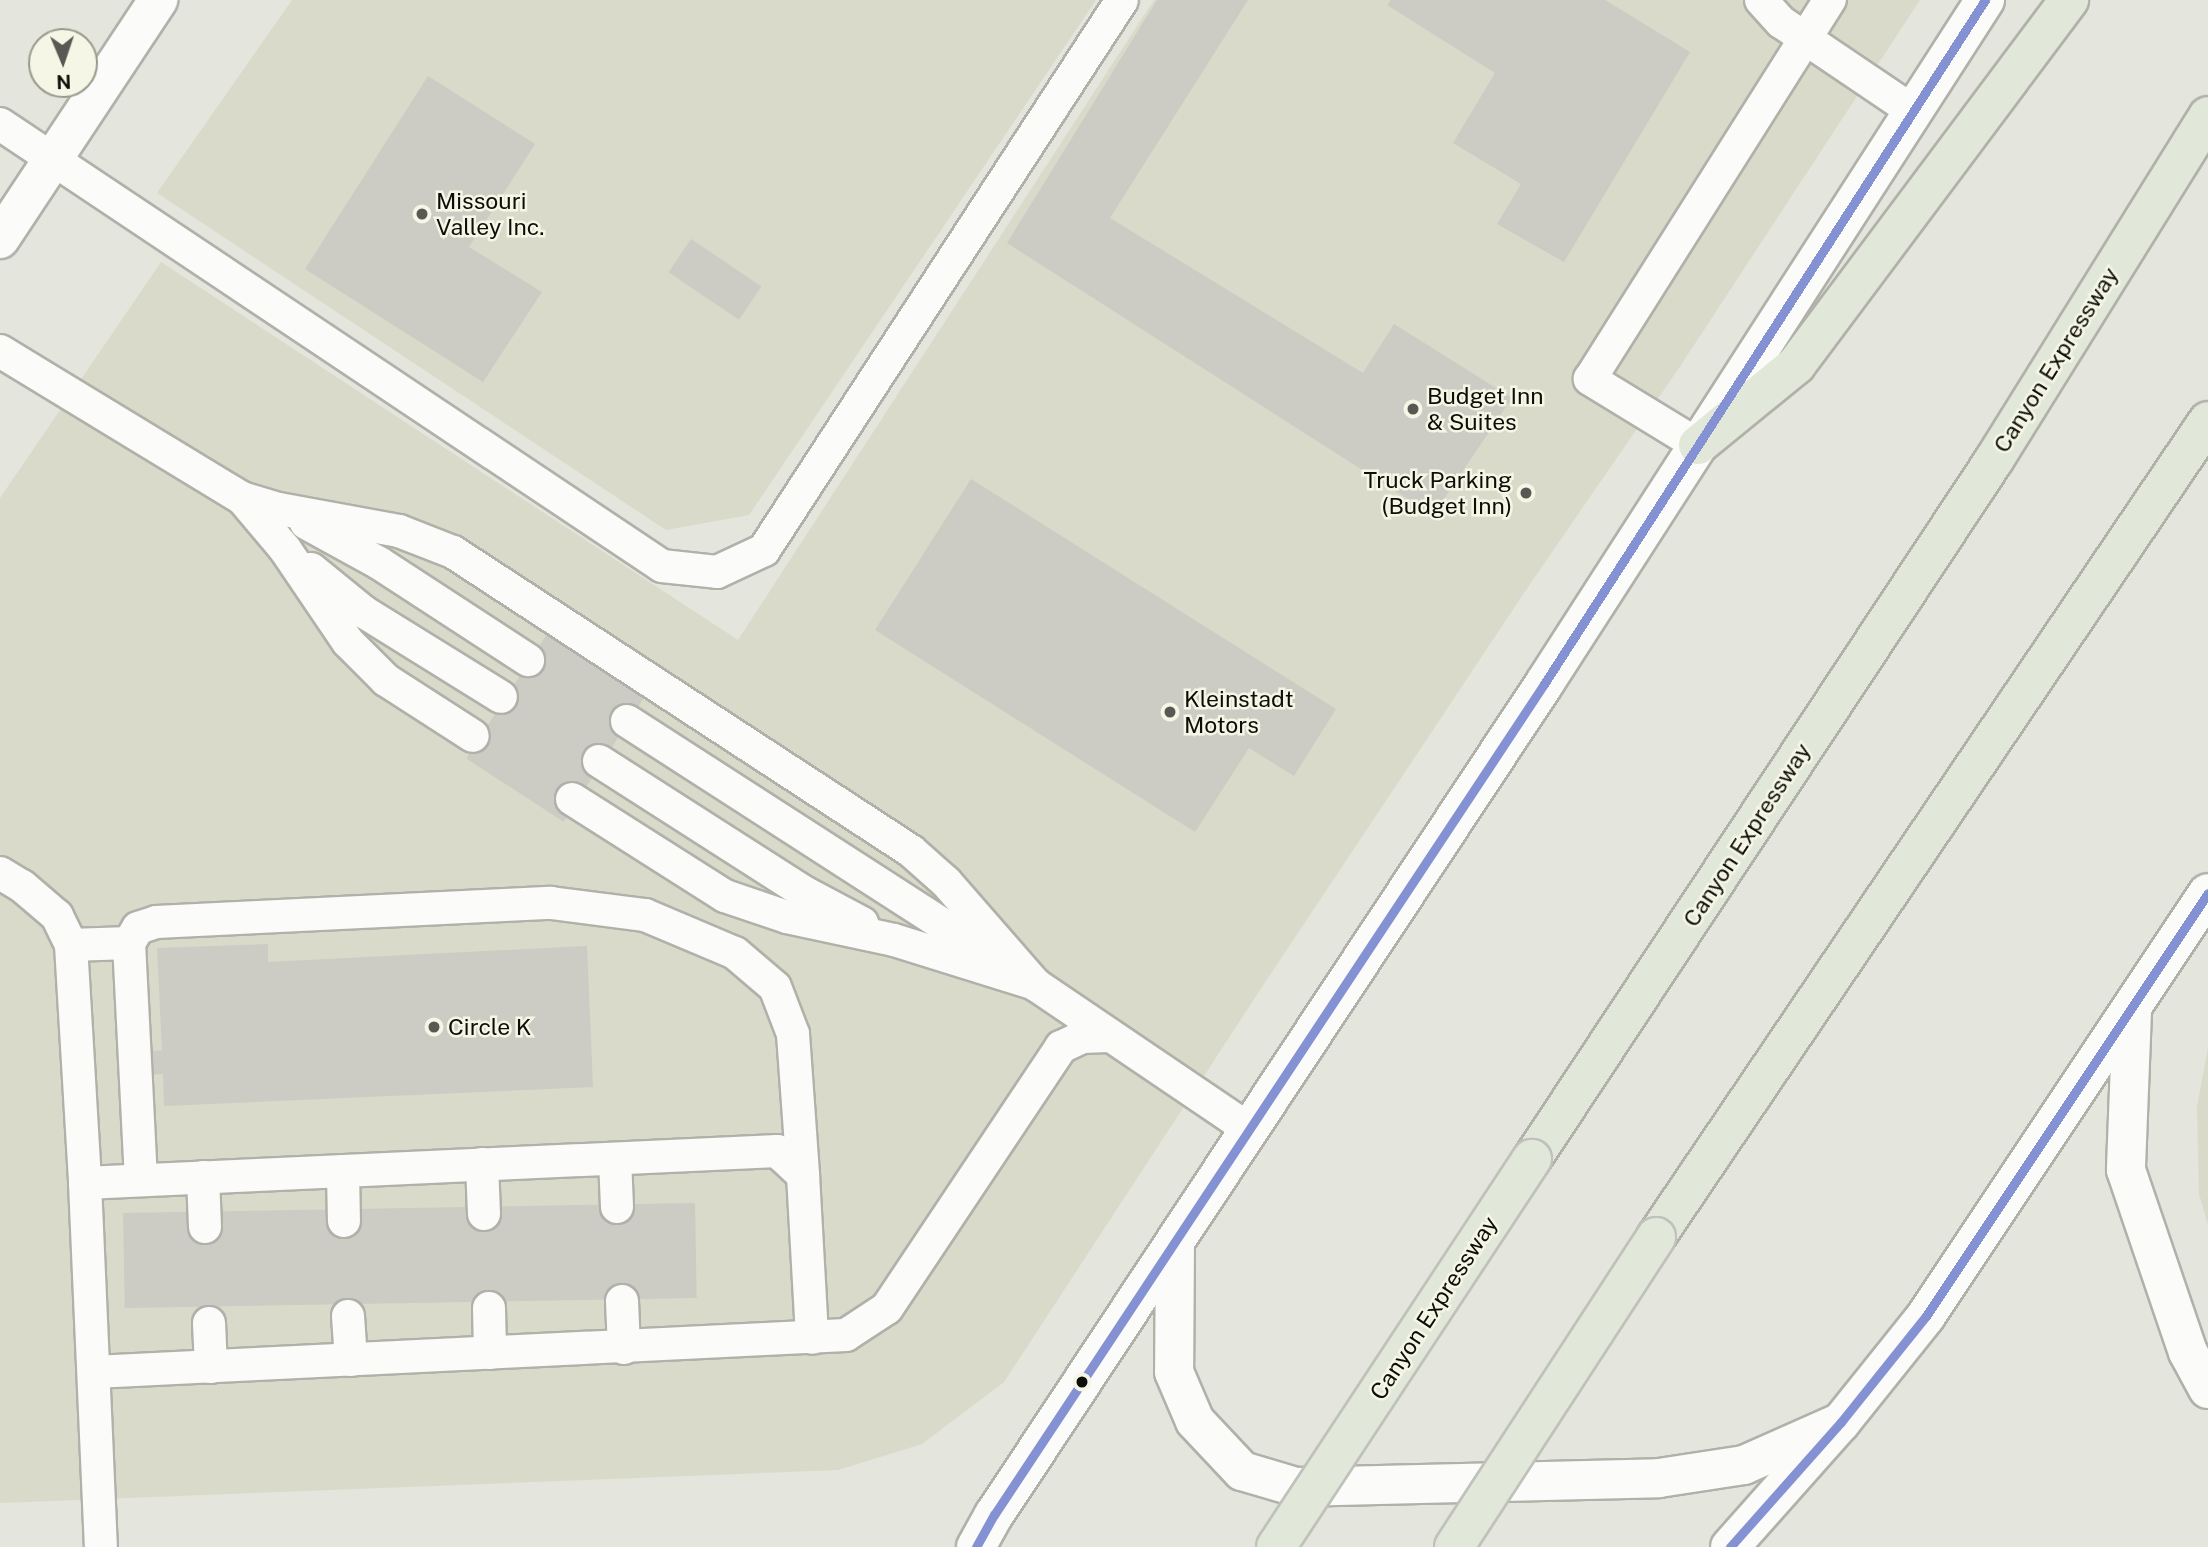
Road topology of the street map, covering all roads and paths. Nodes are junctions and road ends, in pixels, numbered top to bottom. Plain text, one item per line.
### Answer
1 (158, 0) edge
2 (1122, 0) edge
3 (1761, 0) edge
4 (1830, 0) edge
5 (1985, 0) edge
6 (2069, 0) edge
7 (1806, 39) junction
8 (1913, 111) junction
9 (2208, 116) edge
10 (0, 124) edge
11 (53, 159) junction
12 (0, 239) edge
13 (0, 351) edge
14 (2208, 421) edge
15 (1698, 445) junction
16 (242, 498) junction
17 (279, 509) junction
18 (285, 548) junction
19 (528, 660) dead end
20 (501, 697) dead end
21 (627, 721) dead end
22 (473, 736) dead end
23 (599, 761) dead end
24 (572, 799) dead end
25 (0, 873) edge
26 (2208, 893) edge
27 (894, 940) junction
28 (129, 943) junction
29 (71, 944) junction
30 (1036, 985) junction
31 (2132, 1012) junction
32 (1108, 1036) junction
33 (1249, 1129) junction
34 (615, 1159) junction
35 (482, 1164) junction
36 (343, 1171) junction
37 (803, 1175) junction
38 (203, 1177) junction
39 (141, 1180) junction
40 (85, 1183) junction
41 (617, 1207) dead end
42 (484, 1214) dead end
43 (344, 1221) dead end
44 (205, 1227) dead end
45 (1175, 1242) junction
46 (622, 1301) dead end
47 (489, 1308) dead end
48 (348, 1316) dead end
49 (209, 1323) dead end
50 (812, 1338) junction
51 (624, 1348) junction
52 (490, 1353) junction
53 (351, 1360) junction
54 (211, 1367) junction
55 (94, 1372) junction
56 (2208, 1389) edge
57 (1841, 1422) junction
58 (101, 1547) edge
59 (976, 1547) edge
60 (1276, 1547) edge
61 (1454, 1547) edge
62 (1730, 1547) edge

1 - 11 main road
2 - 11 lane
3 - 7 lane
4 - 7 lane
5 - 8 main road
6 - 15 highway
7 - 8 lane
7 - 15 lane
8 - 15 main road
9 - 60 highway, Canyon Expressway, bridge
10 - 11 lane
11 - 12 main road
13 - 16 lane
14 - 61 highway, bridge
15 - 33 main road
16 - 17 lane
16 - 18 lane
17 - 19 lane
17 - 30 lane
18 - 20 lane
18 - 22 lane
21 - 30 lane
23 - 27 lane
24 - 27 lane
25 - 29 lane
26 - 31 main road
27 - 30 lane
28 - 29 lane
28 - 37 lane
28 - 39 lane
29 - 40 lane
30 - 32 lane
31 - 56 main road
31 - 57 main road
32 - 33 lane
32 - 50 lane
33 - 45 main road
34 - 35 lane
34 - 37 lane
34 - 41 lane
35 - 36 lane
35 - 42 lane
36 - 38 lane
36 - 43 lane
37 - 50 lane
38 - 39 lane
38 - 44 lane
39 - 40 lane
40 - 55 lane
45 - 57 main road
45 - 59 main road
46 - 51 lane
47 - 52 lane
48 - 53 lane
49 - 54 lane
50 - 51 lane
51 - 52 lane
52 - 53 lane
53 - 54 lane
54 - 55 lane
55 - 58 lane
57 - 62 main road

